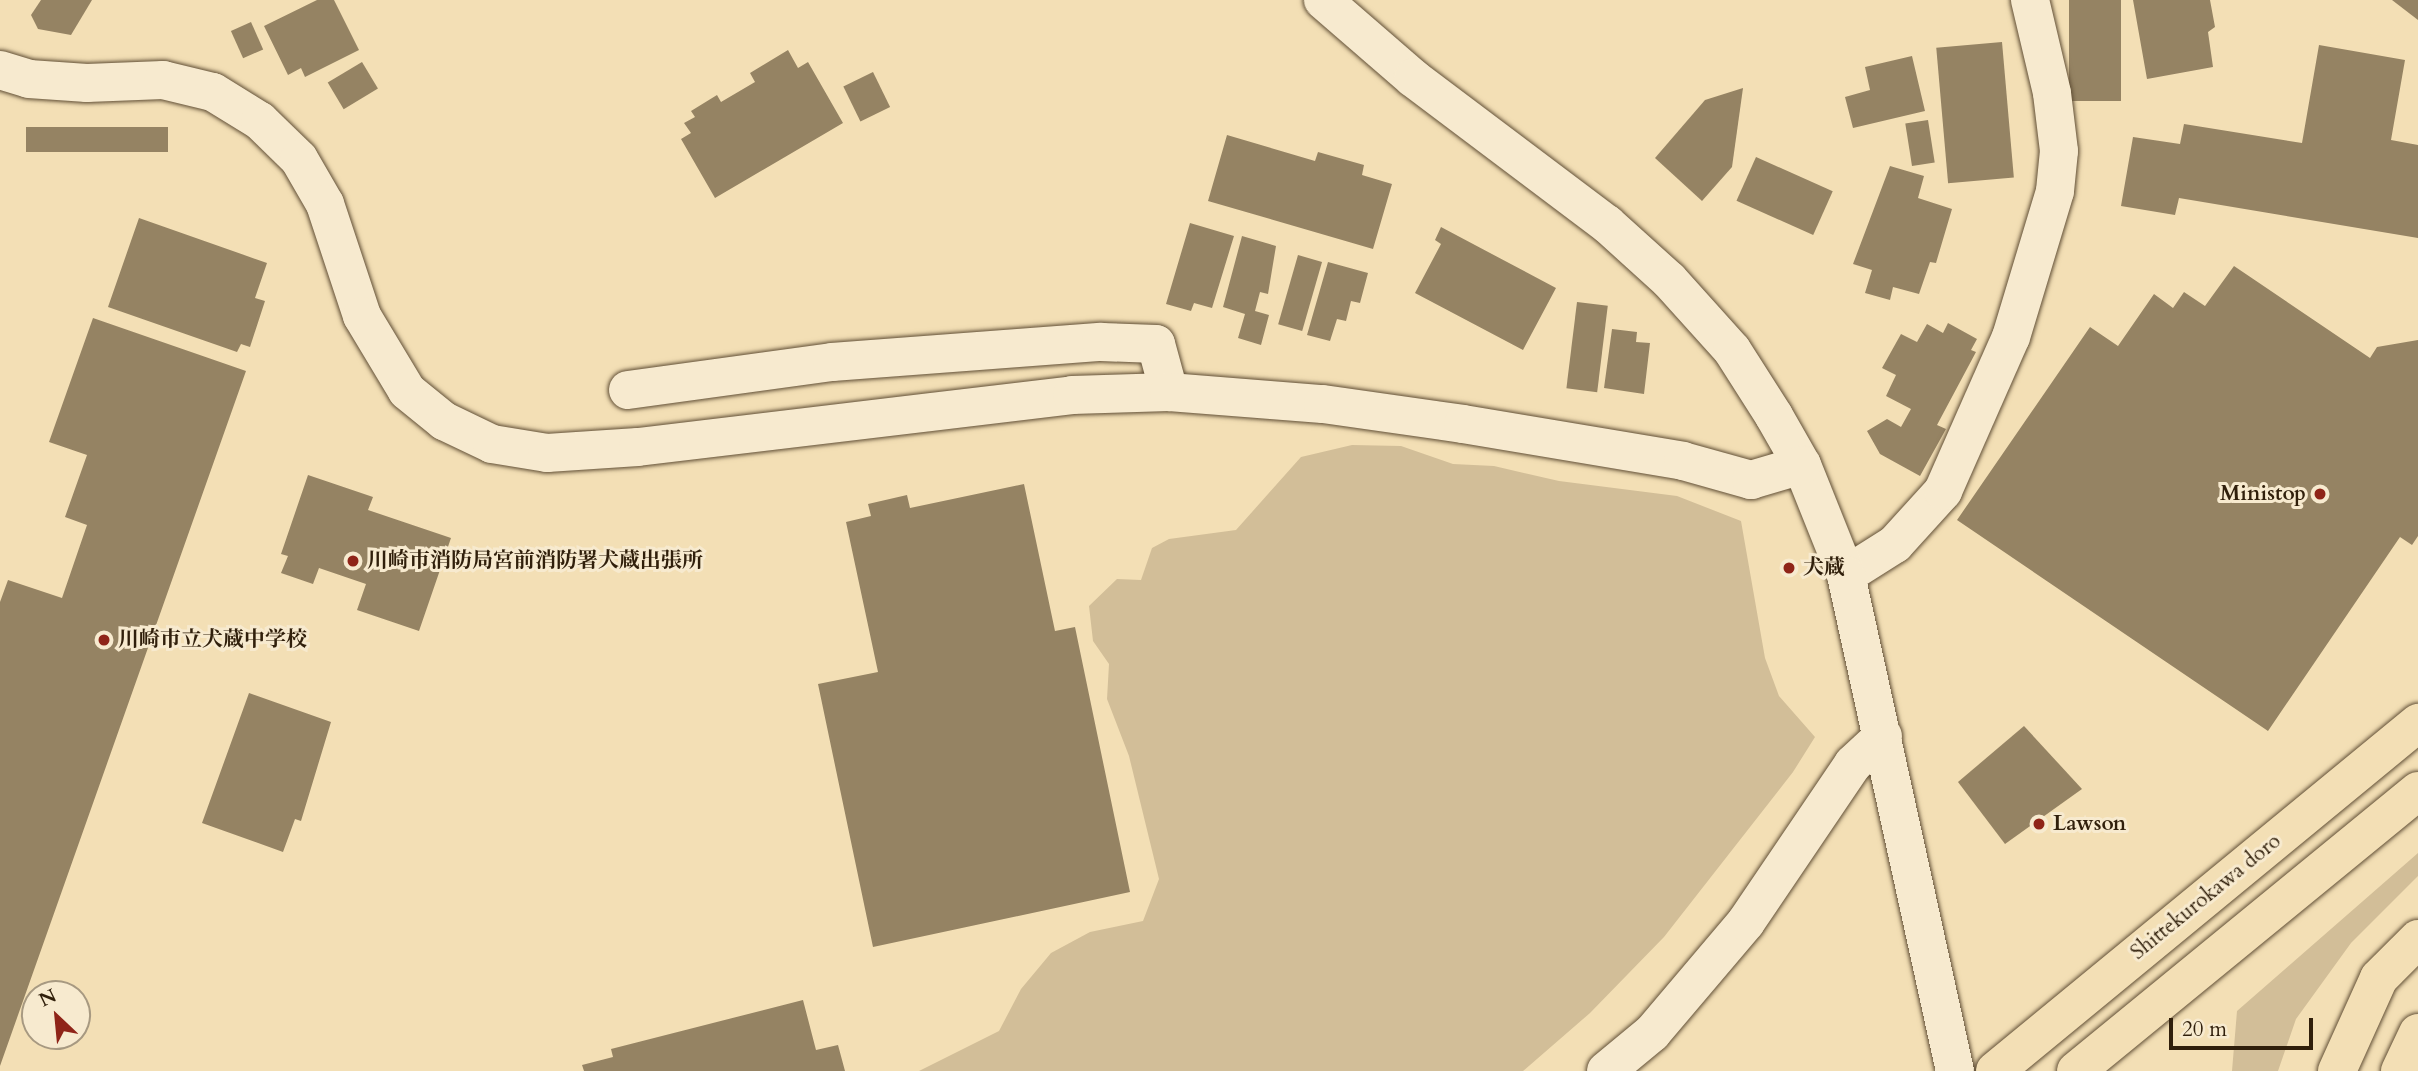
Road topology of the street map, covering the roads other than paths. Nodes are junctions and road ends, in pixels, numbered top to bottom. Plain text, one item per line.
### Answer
1 (1322, 0) edge
2 (2030, 0) edge
3 (0, 70) edge
4 (628, 390) dead end
5 (1170, 392) junction
6 (1802, 465) junction
7 (1846, 575) junction
8 (2418, 723) edge
9 (1883, 736) junction
10 (2418, 791) edge
11 (2418, 939) edge
12 (2418, 1033) edge
13 (1606, 1071) edge
14 (1955, 1071) edge
15 (1995, 1071) edge
16 (2076, 1071) edge
17 (2337, 1071) edge
18 (2400, 1071) edge

1 - 6 street
2 - 7 street
3 - 5 street
4 - 5 street
5 - 6 street
6 - 7 street
7 - 9 street
8 - 15 main road, Shittekurokawa doro
9 - 13 street
9 - 14 street
10 - 16 main road
11 - 17 main road
12 - 18 main road

